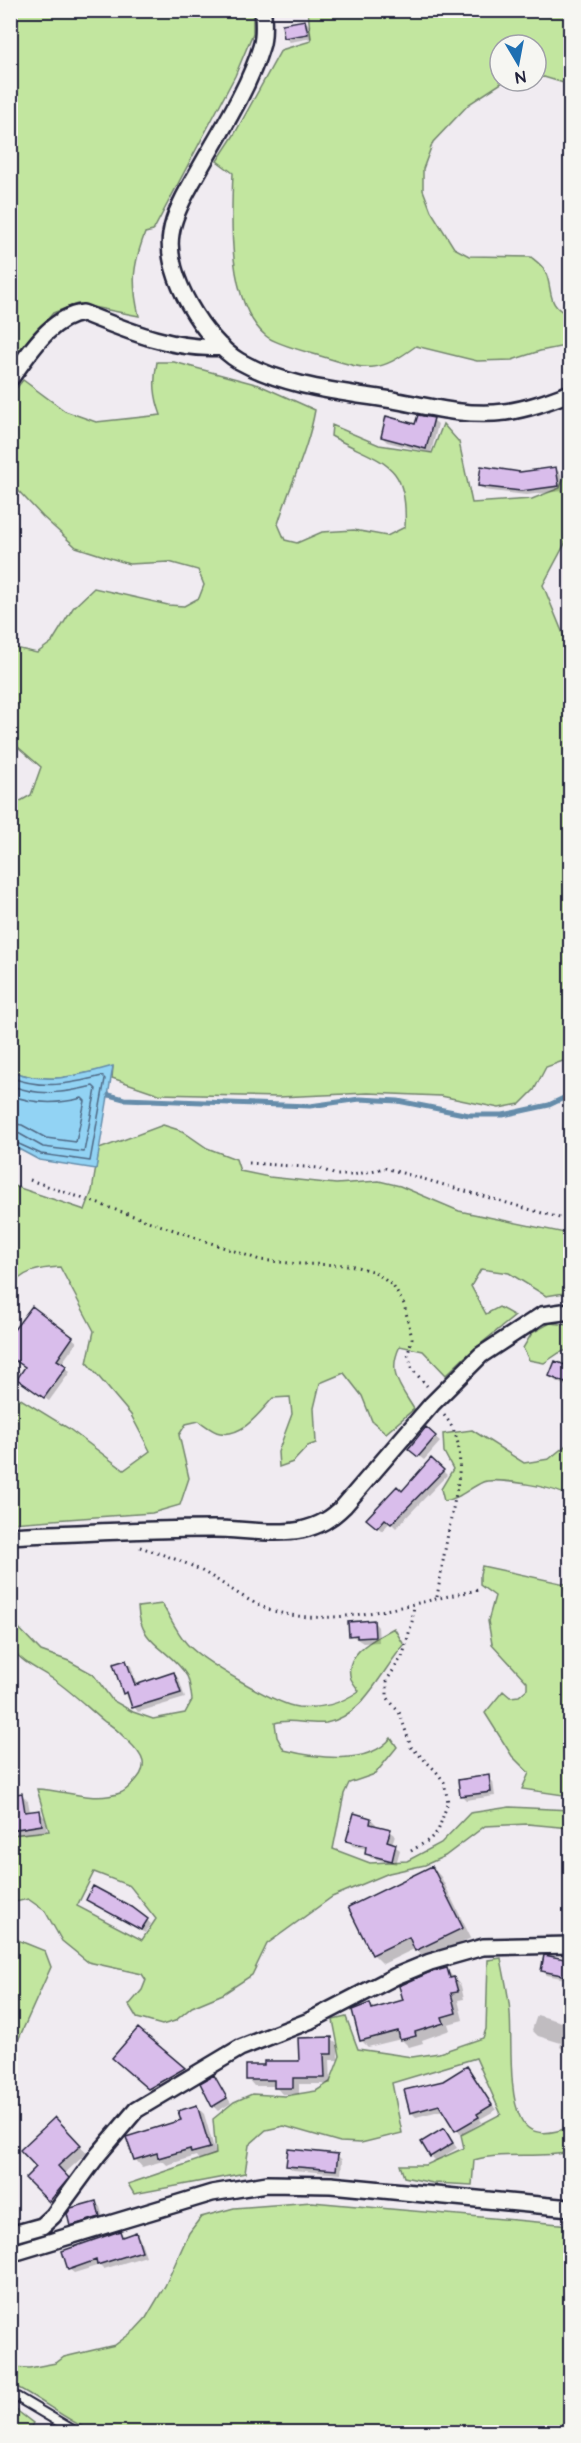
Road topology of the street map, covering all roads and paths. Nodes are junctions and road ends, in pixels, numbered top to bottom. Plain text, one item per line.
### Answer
1 (263, 10) edge
2 (222, 347) junction
3 (10, 379) edge
4 (570, 393) edge
5 (249, 1162) dead end
6 (30, 1180) dead end
7 (570, 1221) edge
8 (570, 1311) edge
9 (435, 1401) junction
10 (10, 1536) edge
11 (140, 1547) dead end
12 (479, 1590) dead end
13 (437, 1597) junction
14 (414, 1605) junction
15 (411, 1851) dead end
16 (570, 1945) edge
17 (570, 2208) edge
18 (10, 2235) edge
19 (10, 2254) edge
20 (10, 2393) edge
21 (76, 2433) edge

1 - 2 street
2 - 3 street
2 - 4 street
5 - 7 path
6 - 9 path
8 - 9 street
9 - 10 street
9 - 13 path
11 - 14 path
12 - 13 path
13 - 14 path
14 - 15 path
16 - 18 street
17 - 19 street
20 - 21 lane

